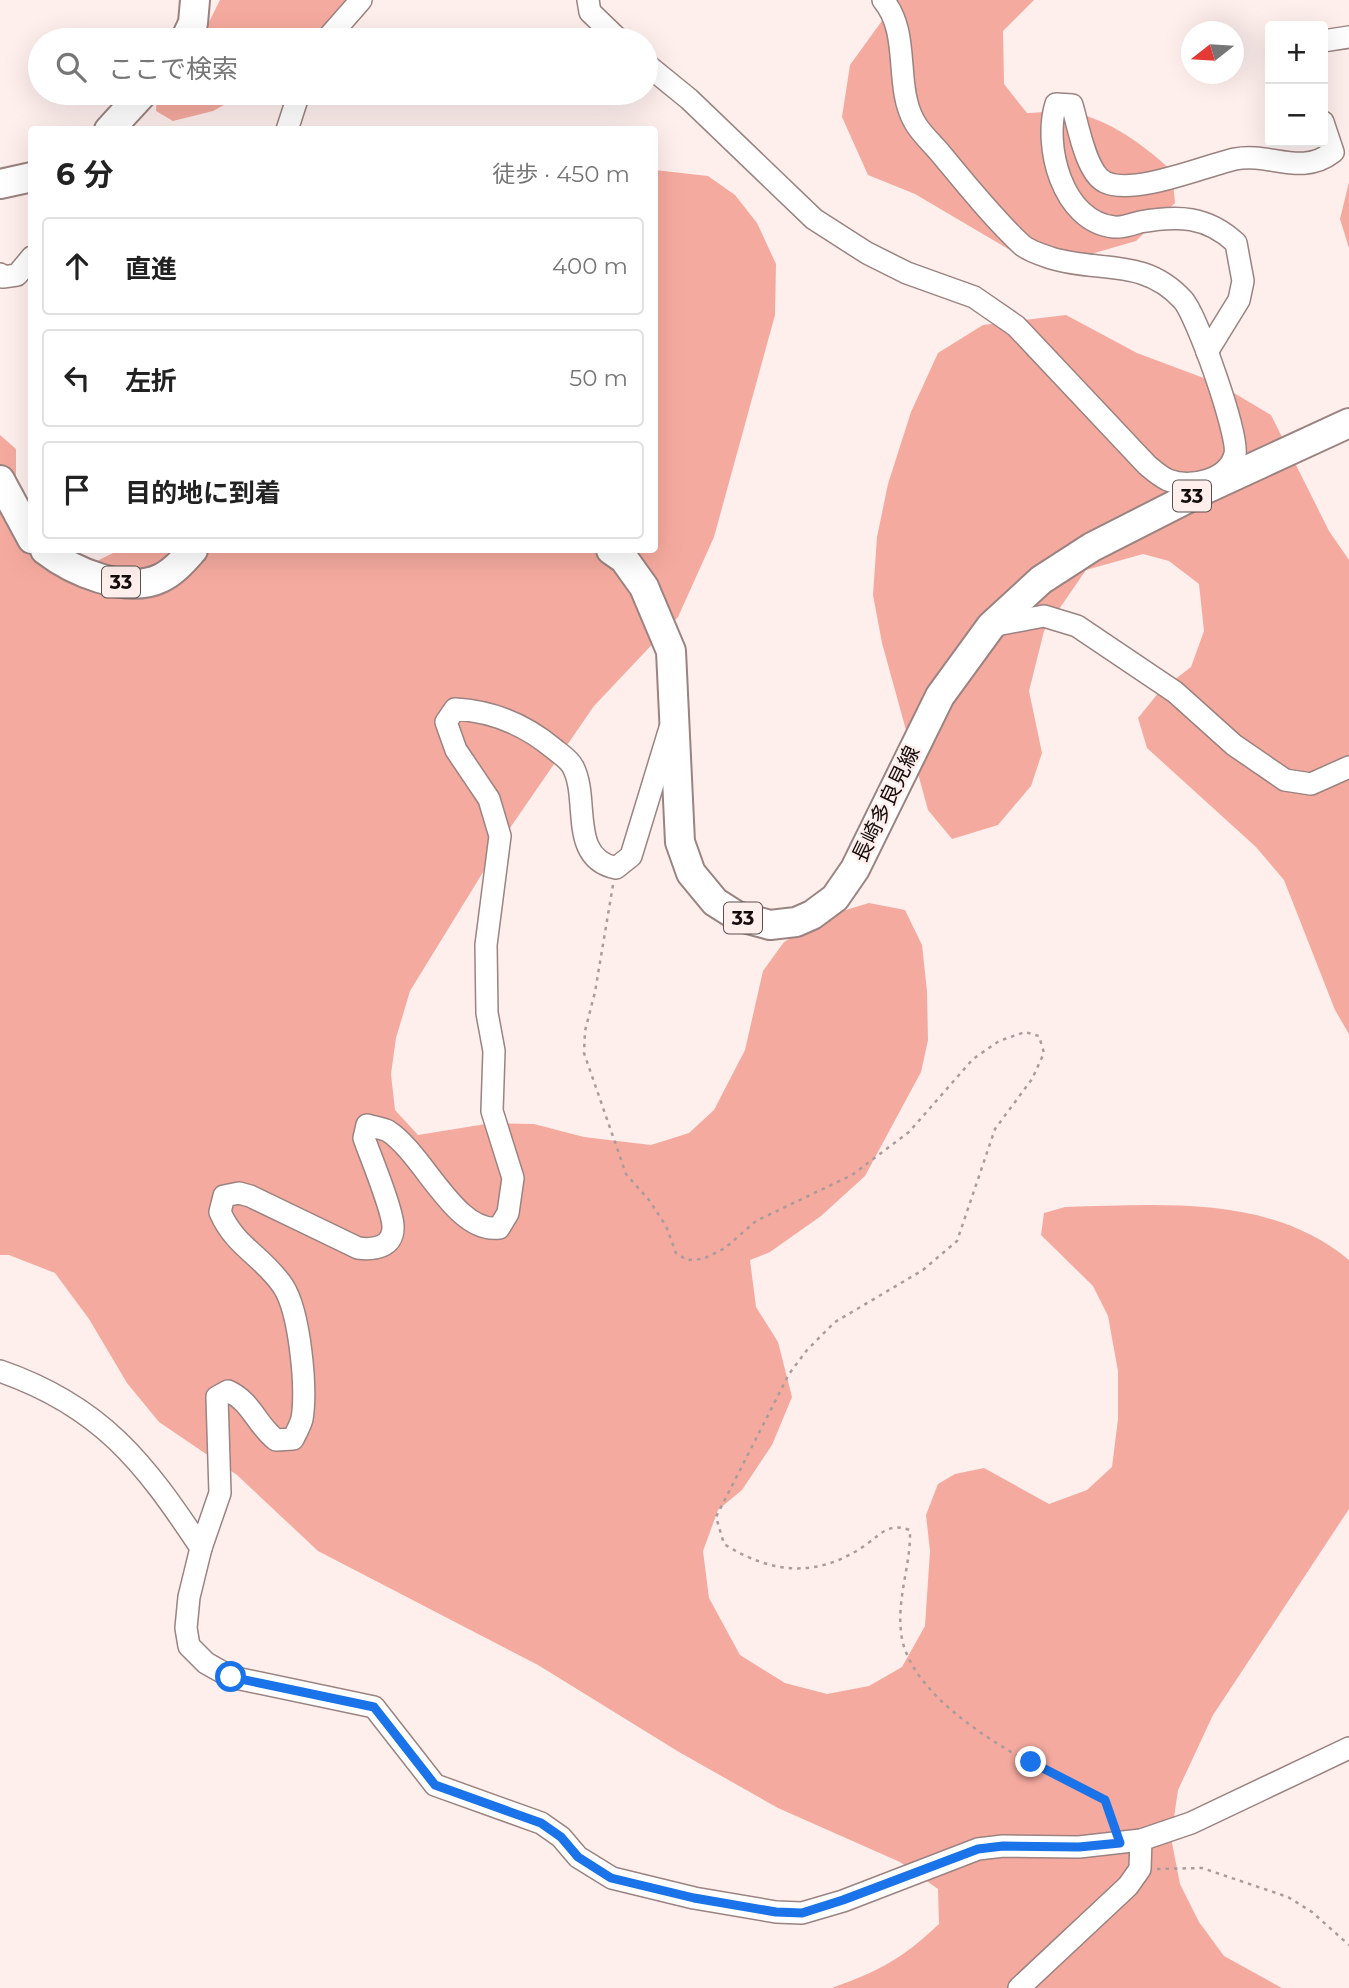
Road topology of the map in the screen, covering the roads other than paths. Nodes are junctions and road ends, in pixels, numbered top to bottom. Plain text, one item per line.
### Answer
1 (195, 0) edge
2 (361, 0) edge
3 (588, 0) edge
4 (883, 0) edge
5 (191, 28) edge
6 (336, 28) edge
7 (607, 28) edge
8 (1349, 37) edge
9 (1328, 40) edge
10 (658, 74) edge
11 (132, 105) edge
12 (295, 105) edge
13 (113, 126) edge
14 (288, 126) edge
15 (1328, 136) edge
16 (28, 178) edge
17 (0, 184) edge
18 (28, 262) edge
19 (0, 274) edge
20 (1207, 352) junction
21 (1349, 423) edge
22 (0, 482) edge
23 (28, 532) edge
24 (50, 553) edge
25 (190, 553) edge
26 (615, 553) edge
27 (991, 626) junction
28 (675, 713) junction
29 (1349, 767) edge
30 (0, 1371) edge
31 (201, 1548) junction
32 (1349, 1748) edge
33 (1130, 1842) junction
34 (1019, 1988) edge

1 - 5 main road
2 - 6 street
3 - 7 street
4 - 20 street
8 - 9 street
10 - 20 street
11 - 13 main road
12 - 14 street
15 - 20 street
16 - 17 main road
18 - 19 street
21 - 27 main road, 長崎多良見線 / 33
22 - 23 main road
24 - 25 main road, 33
26 - 28 main road, 長崎多良見線 / 33
27 - 28 main road, 長崎多良見線 / 33
27 - 29 street
28 - 31 street
30 - 31 street
31 - 33 street
32 - 33 street
33 - 34 street

